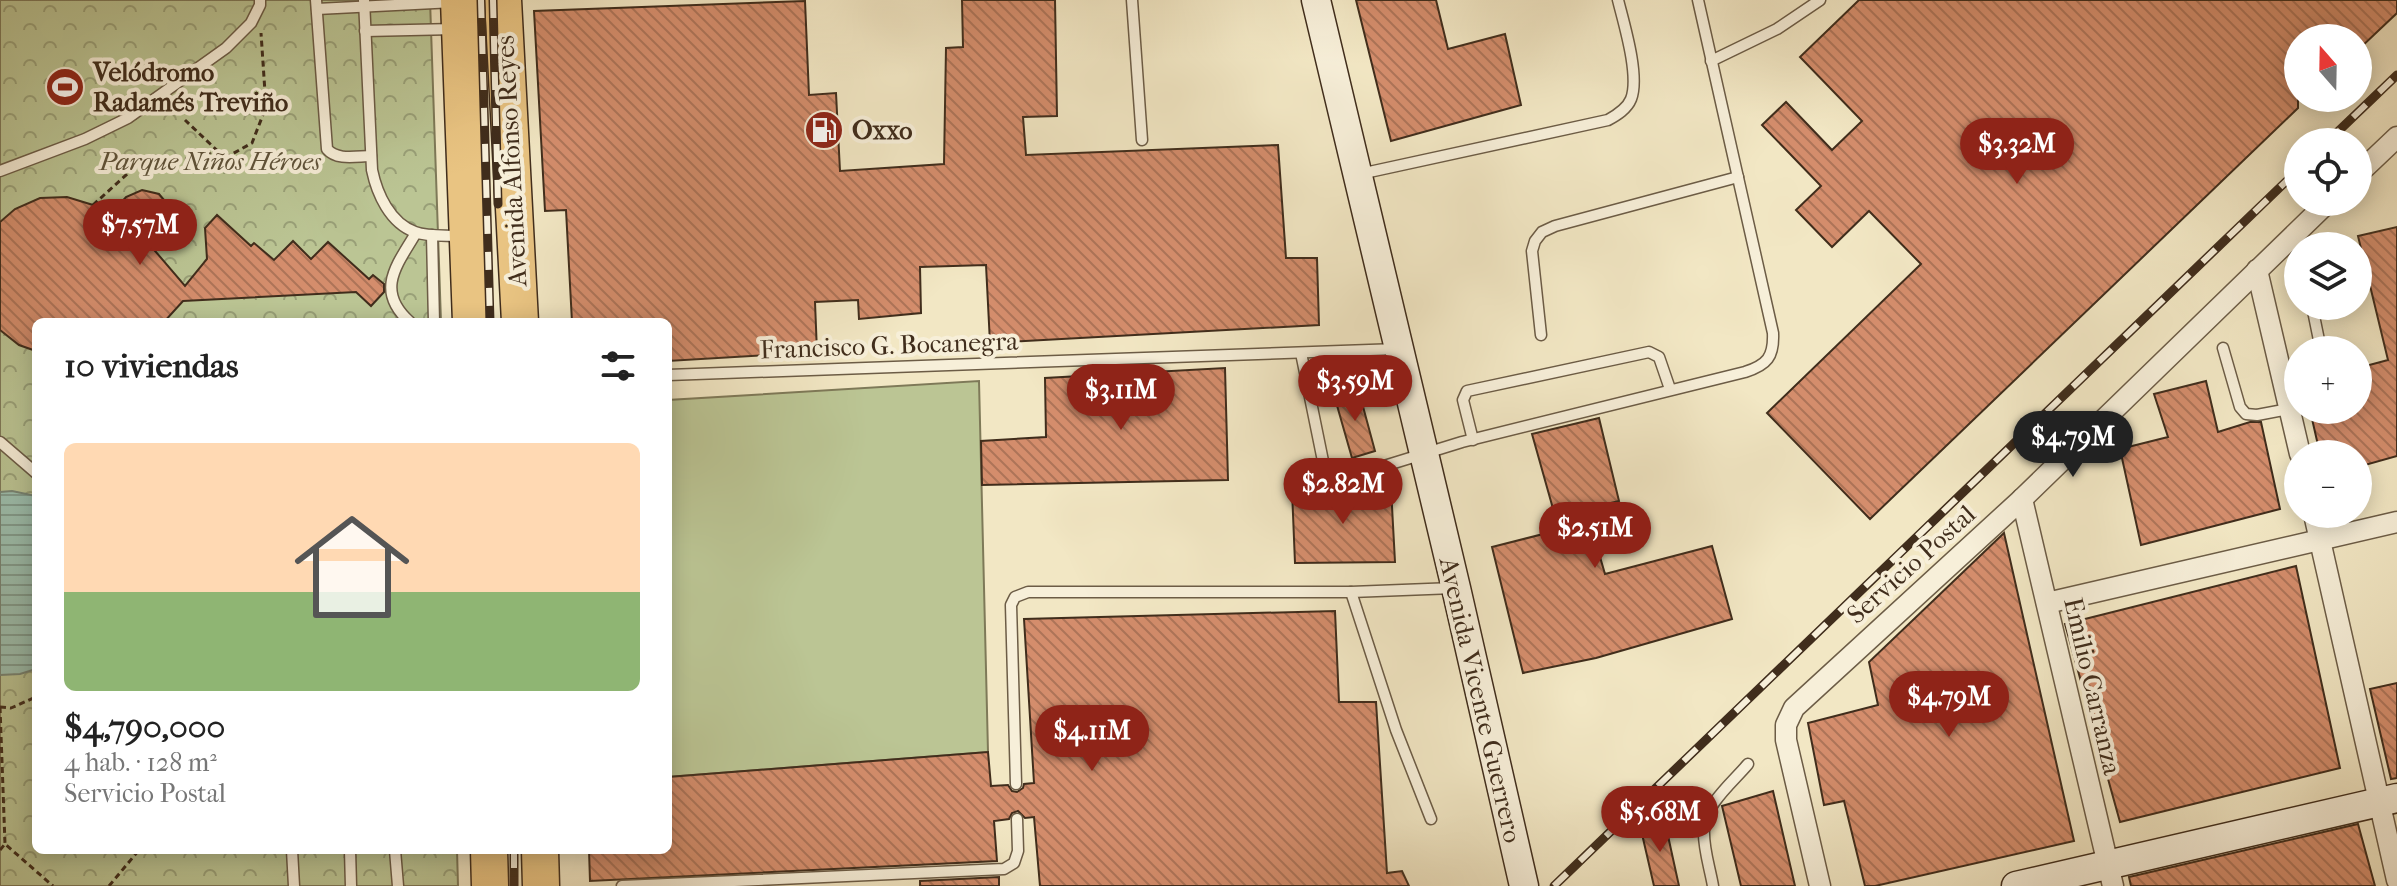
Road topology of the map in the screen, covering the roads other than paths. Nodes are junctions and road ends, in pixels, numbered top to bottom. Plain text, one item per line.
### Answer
1 (503, 0) edge
2 (1132, 0) edge
3 (1316, 0) edge
4 (1618, 0) edge
5 (1698, 0) edge
6 (1820, 0) edge
7 (260, 3) edge
8 (364, 3) edge
9 (316, 5) edge
10 (460, 10) edge
11 (365, 31) junction
12 (1711, 61) junction
13 (508, 96) junction
14 (2397, 137) edge
15 (1142, 140) dead end
16 (371, 156) junction
17 (2372, 161) edge
18 (0, 171) edge
19 (466, 173) junction
20 (1357, 175) junction
21 (1738, 177) junction
22 (2313, 216) edge
23 (416, 233) junction
24 (432, 235) junction
25 (468, 236) junction
26 (2257, 270) junction
27 (406, 318) edge
28 (434, 318) edge
29 (471, 318) edge
30 (520, 318) edge
31 (1541, 335) dead end
32 (2223, 348) dead end
33 (1399, 349) junction
34 (1301, 353) junction
35 (2284, 359) edge
36 (672, 375) edge
37 (1670, 389) junction
38 (2284, 410) edge
39 (1473, 440) junction
40 (0, 442) edge
41 (1423, 454) junction
42 (32, 470) edge
43 (2022, 499) junction
44 (2397, 522) edge
45 (2317, 528) edge
46 (2320, 541) junction
47 (1456, 588) junction
48 (1351, 592) junction
49 (2047, 603) junction
50 (1748, 764) dead end
51 (1016, 784) dead end
52 (2388, 801) edge
53 (1017, 819) dead end
54 (1431, 819) dead end
55 (292, 854) edge
56 (350, 854) edge
57 (395, 854) edge
58 (489, 854) edge
59 (540, 854) edge
60 (2110, 876) edge
61 (2397, 880) edge
62 (1519, 883) edge
63 (294, 886) edge
64 (351, 886) edge
65 (398, 886) edge
66 (490, 886) edge
67 (541, 886) edge
68 (622, 886) edge
69 (1713, 886) edge
70 (1820, 886) edge
71 (2016, 886) edge

1 - 13 highway, Avenida Alfonso Reyes
2 - 15 lane
3 - 20 main road, Avenida Vicente Guerrero
4 - 20 lane
5 - 12 lane
6 - 12 lane
7 - 18 lane
8 - 9 lane
8 - 10 lane
8 - 11 lane
9 - 16 lane
10 - 11 lane
10 - 19 highway, Avenida Alfonso Reyes
11 - 16 lane
12 - 21 lane
13 - 19 highway
13 - 30 highway, Avenida Alfonso Reyes
14 - 17 street
16 - 23 lane
19 - 25 highway, Avenida Alfonso Reyes
20 - 33 main road, Avenida Vicente Guerrero
21 - 31 lane
21 - 37 lane
22 - 26 street, Servicio Postal
23 - 24 lane
23 - 27 lane
24 - 25 lane
24 - 28 lane
25 - 29 highway, Avenida Alfonso Reyes
26 - 35 street
26 - 43 street, Servicio Postal
32 - 38 lane
33 - 34 lane, Francisco G. Bocanegra
33 - 41 main road, Avenida Vicente Guerrero
34 - 36 lane, Francisco G. Bocanegra
34 - 41 lane
37 - 39 lane
37 - 39 lane
39 - 41 lane
40 - 42 lane
41 - 47 main road, Avenida Vicente Guerrero
43 - 49 street, Emilio Carranza
43 - 70 street, Servicio Postal
44 - 46 street
45 - 46 street
46 - 49 street
46 - 52 street
47 - 48 lane
47 - 62 main road, Avenida Vicente Guerrero
48 - 51 lane
48 - 54 lane
49 - 60 street, Emilio Carranza
50 - 69 lane
52 - 60 main road
52 - 61 street
53 - 68 lane
55 - 63 lane
56 - 64 lane
57 - 65 lane
58 - 66 highway
59 - 67 highway
60 - 71 main road

